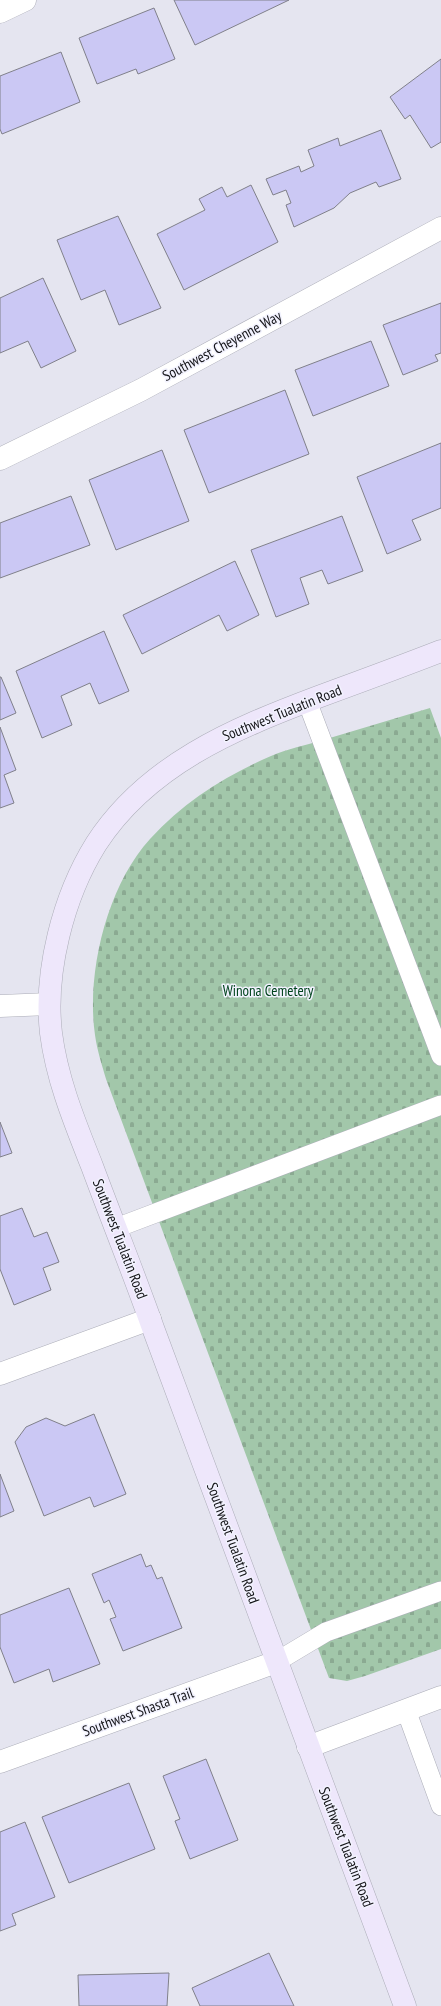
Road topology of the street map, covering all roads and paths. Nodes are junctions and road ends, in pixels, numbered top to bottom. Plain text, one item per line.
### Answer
1 (24, 0) edge
2 (0, 12) edge
3 (441, 228) edge
4 (0, 459) edge
5 (441, 651) edge
6 (307, 701) junction
7 (49, 1004) junction
8 (0, 1006) edge
9 (441, 1056) edge
10 (441, 1105) edge
11 (116, 1228) junction
12 (150, 1319) junction
13 (0, 1374) edge
14 (441, 1591) edge
15 (276, 1662) junction
16 (441, 1697) edge
17 (406, 1710) junction
18 (308, 1747) junction
19 (0, 1762) edge
20 (441, 1804) edge
21 (405, 2006) edge

1 - 2 street
3 - 4 street, Southwest Cheyenne Way
5 - 6 main road, Southwest Tualatin Road
6 - 7 main road, Southwest Tualatin Road
6 - 9 lane
7 - 8 street
7 - 11 main road, Southwest Tualatin Road
10 - 11 lane
11 - 12 main road, Southwest Tualatin Road
12 - 13 street
12 - 15 main road, Southwest Tualatin Road
14 - 15 lane
15 - 18 main road, Southwest Tualatin Road
15 - 19 street, Southwest Shasta Trail
16 - 17 street
17 - 18 street
17 - 20 lane
18 - 21 main road, Southwest Tualatin Road

